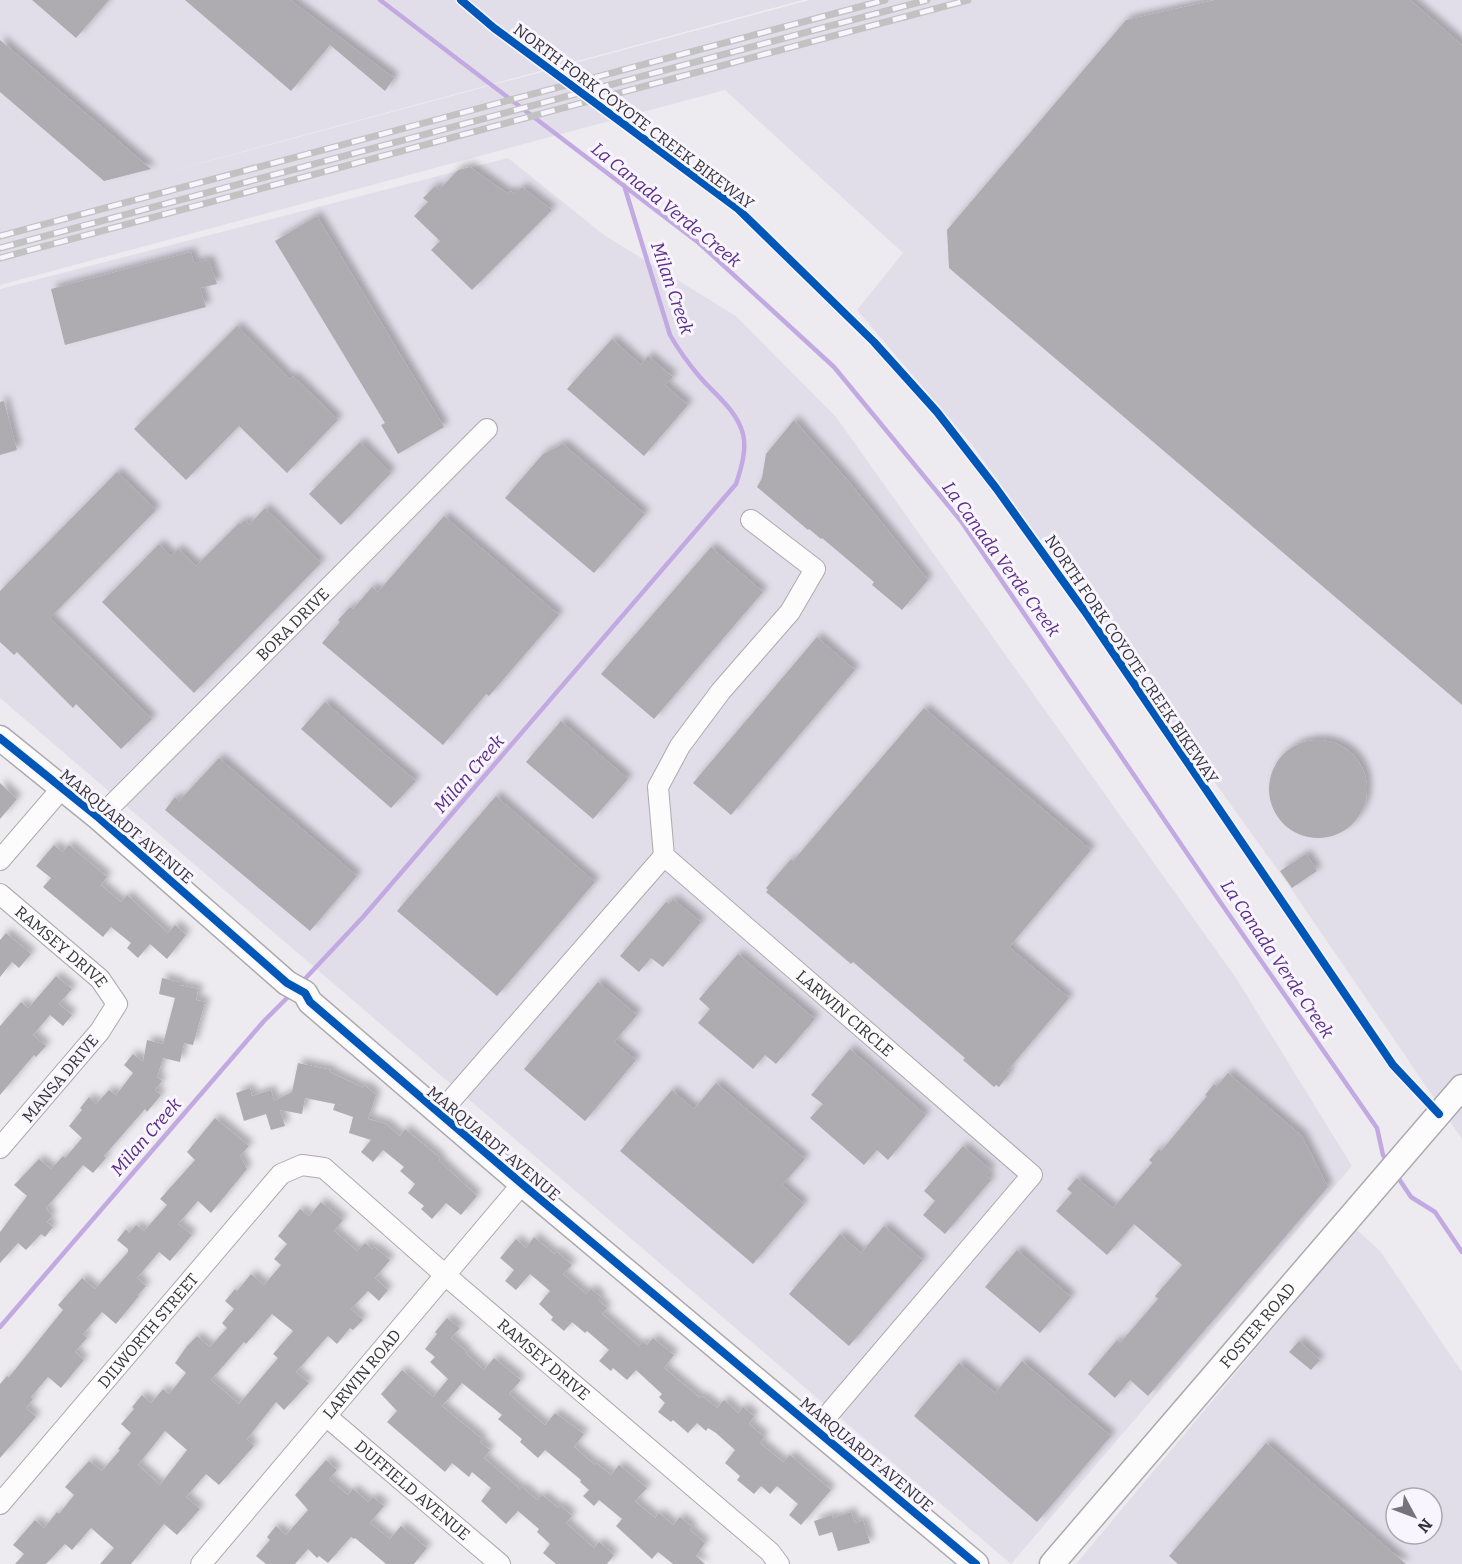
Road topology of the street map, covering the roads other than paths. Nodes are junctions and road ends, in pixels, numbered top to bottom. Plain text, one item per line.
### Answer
1 (487, 429) dead end
2 (751, 520) dead end
3 (0, 738) edge
4 (62, 788) junction
5 (99, 818) junction
6 (664, 856) junction
7 (0, 860) edge
8 (0, 894) edge
9 (117, 1004) joint
10 (1462, 1087) edge
11 (439, 1114) junction
12 (0, 1148) edge
13 (302, 1165) joint
14 (522, 1184) junction
15 (444, 1274) junction
16 (326, 1416) junction
17 (816, 1429) junction
18 (0, 1504) edge
19 (201, 1564) edge
20 (500, 1564) edge
21 (779, 1564) edge
22 (976, 1564) edge
23 (1052, 1564) edge

1 - 5 street, BORA DRIVE
2 - 6 street
3 - 4 street, MARQUARDT AVENUE
4 - 5 street, MARQUARDT AVENUE
4 - 7 street
5 - 11 street, MARQUARDT AVENUE
6 - 11 street
6 - 17 street, LARWIN CIRCLE
8 - 9 street, RAMSEY DRIVE
9 - 12 street, MANSA DRIVE
10 - 23 street, FOSTER ROAD
11 - 14 street, MARQUARDT AVENUE
13 - 15 street, RAMSEY DRIVE
13 - 18 street, DILWORTH STREET
14 - 15 street, LARWIN ROAD
14 - 17 street, MARQUARDT AVENUE
15 - 16 street, LARWIN ROAD
15 - 21 street, RAMSEY DRIVE
16 - 19 street, LARWIN ROAD
16 - 20 street, DUFFIELD AVENUE
17 - 22 street, MARQUARDT AVENUE

